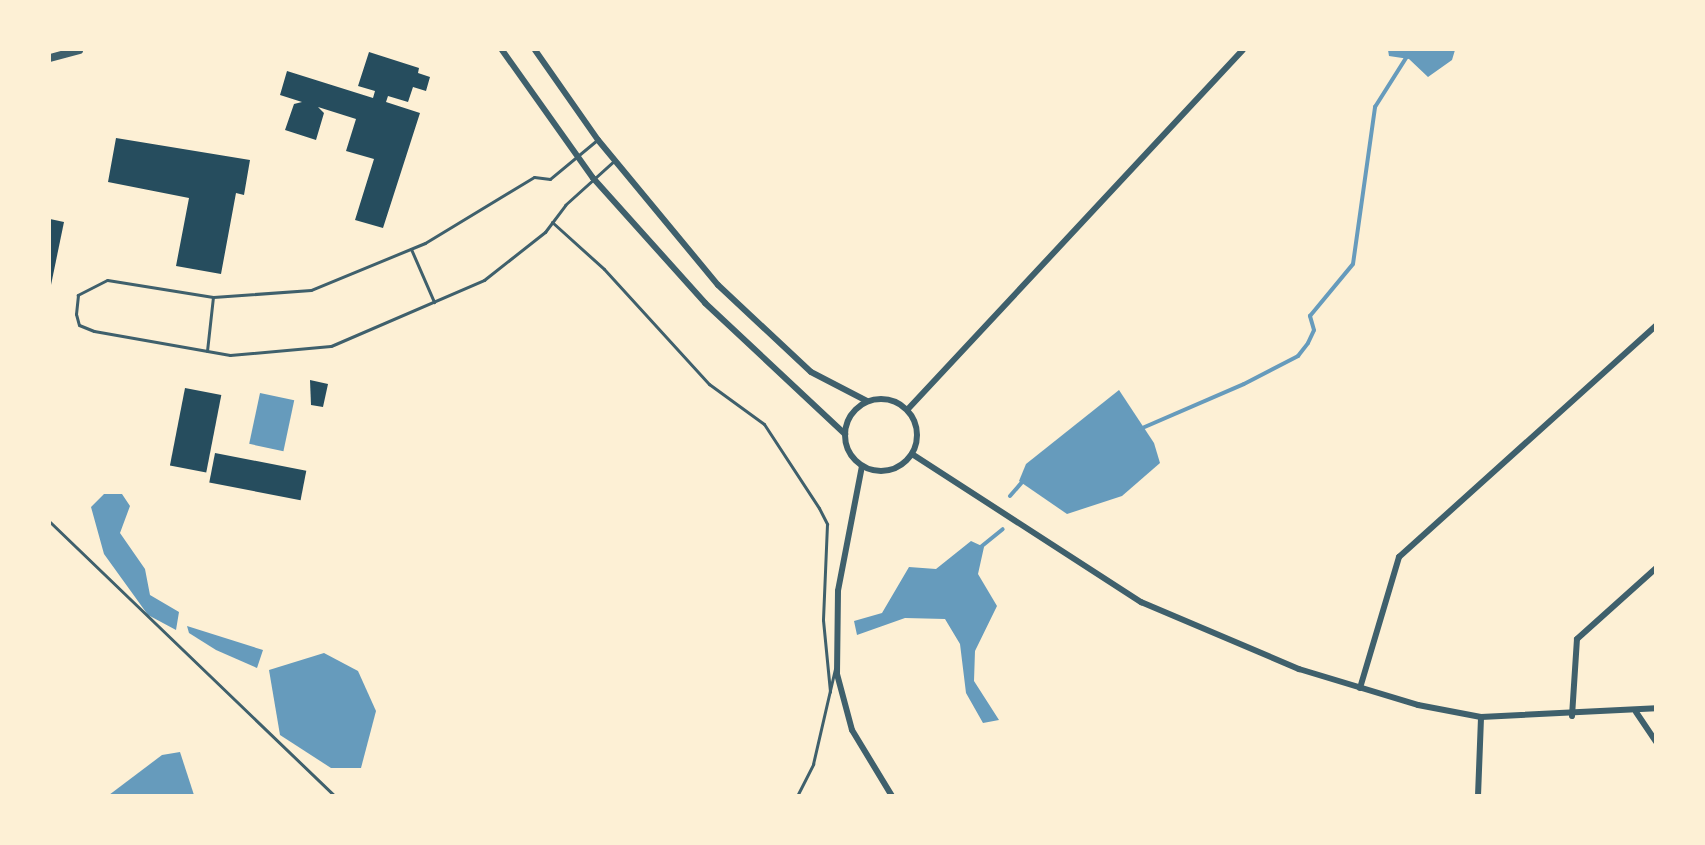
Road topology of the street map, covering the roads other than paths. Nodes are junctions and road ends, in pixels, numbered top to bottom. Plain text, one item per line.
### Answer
1 (79, 50) edge
2 (502, 50) edge
3 (535, 50) edge
4 (1243, 50) edge
5 (50, 58) edge
6 (598, 140) junction
7 (577, 158) junction
8 (615, 160) junction
9 (593, 178) junction
10 (552, 222) junction
11 (411, 249) junction
12 (213, 297) junction
13 (434, 302) junction
14 (1656, 326) edge
15 (207, 351) junction
16 (867, 401) junction
17 (908, 409) junction
18 (844, 434) junction
19 (912, 454) junction
20 (862, 466) junction
21 (50, 522) edge
22 (1656, 568) edge
23 (836, 661) junction
24 (1360, 688) junction
25 (830, 692) junction
26 (1656, 708) edge
27 (1636, 712) junction
28 (1572, 716) junction
29 (1481, 717) junction
30 (1656, 742) edge
31 (335, 795) edge
32 (797, 795) edge
33 (891, 795) edge
34 (1478, 795) edge

1 - 5 street
2 - 7 street
3 - 6 street
4 - 17 street
6 - 7 lane
6 - 8 street
7 - 9 street
7 - 11 lane
8 - 9 lane
8 - 16 street
9 - 10 lane
9 - 18 street
10 - 13 lane
10 - 25 lane
11 - 12 lane
11 - 13 lane
12 - 15 lane
12 - 15 lane
13 - 15 lane
14 - 24 street
16 - 17 street
16 - 18 street
17 - 19 street
18 - 20 street
19 - 20 street
19 - 24 street
20 - 23 street
21 - 31 lane
22 - 28 street
23 - 25 lane
23 - 33 street
24 - 29 street
25 - 32 lane
26 - 27 street
27 - 28 street
27 - 30 street
28 - 29 street
29 - 34 street

